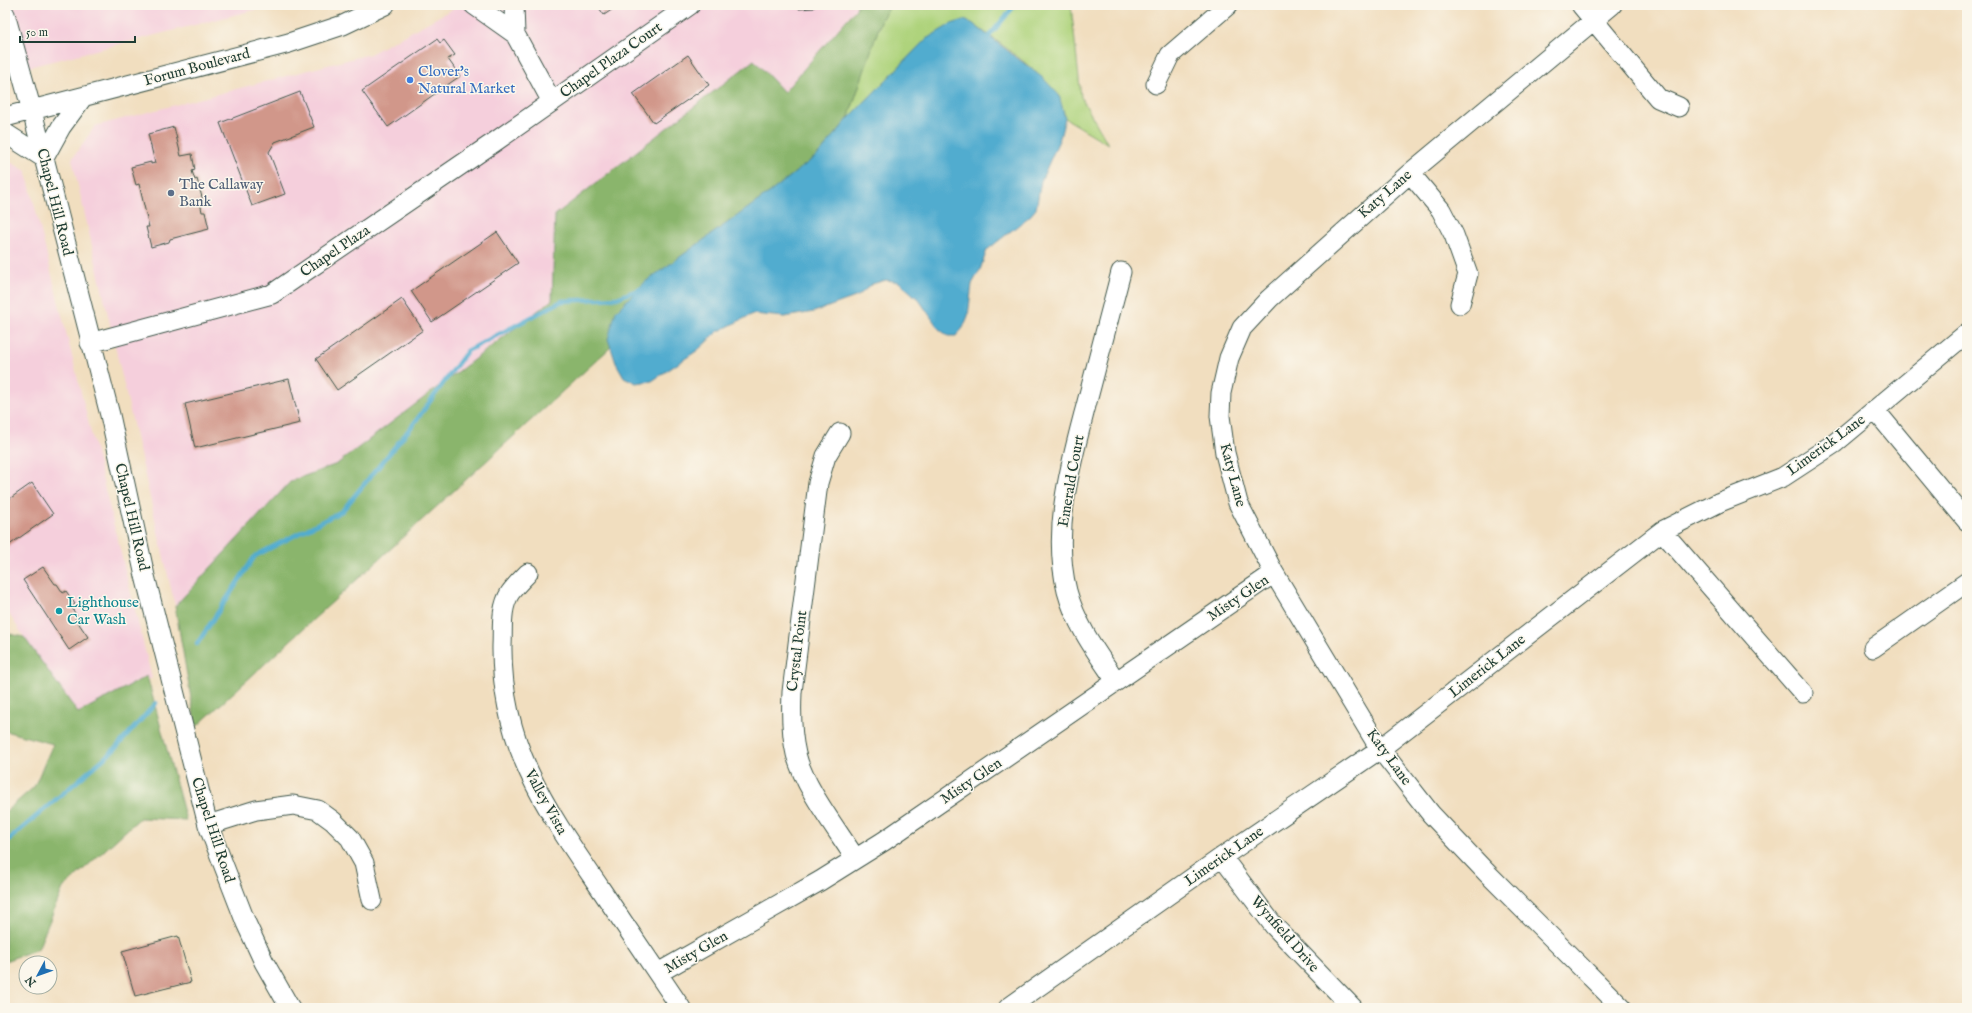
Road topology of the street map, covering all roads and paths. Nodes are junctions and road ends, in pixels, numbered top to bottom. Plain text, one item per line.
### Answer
1 (386, 5) edge
2 (474, 5) edge
3 (514, 5) edge
4 (690, 5) edge
5 (1228, 5) edge
6 (1581, 5) edge
7 (1612, 5) edge
8 (5, 14) edge
9 (1594, 19) junction
10 (516, 34) junction
11 (1156, 84) dead end
12 (83, 97) junction
13 (552, 102) junction
14 (1679, 107) dead end
15 (32, 111) junction
16 (5, 117) edge
17 (5, 133) edge
18 (44, 158) junction
19 (1410, 172) junction
20 (1121, 272) dead end
21 (1460, 304) dead end
22 (1967, 332) edge
23 (90, 343) junction
24 (1874, 410) junction
25 (840, 433) dead end
26 (1967, 521) edge
27 (1662, 531) junction
28 (528, 573) dead end
29 (1274, 573) junction
30 (1967, 582) edge
31 (1873, 648) dead end
32 (1116, 681) junction
33 (1803, 693) dead end
34 (1380, 749) junction
35 (208, 825) junction
36 (1222, 857) junction
37 (855, 858) junction
38 (372, 900) dead end
39 (658, 973) junction
40 (287, 1007) edge
41 (681, 1008) edge
42 (1008, 1008) edge
43 (1353, 1008) edge
44 (1622, 1008) edge

1 - 12 street, Forum Boulevard
2 - 10 street
3 - 10 street
4 - 13 street, Chapel Plaza Court
5 - 11 street
6 - 9 street
7 - 9 street, Katy Lane
8 - 15 street, Chapel Hill Road
9 - 14 street
9 - 19 street, Katy Lane
10 - 13 street
12 - 15 street, Forum Boulevard
12 - 18 street
13 - 23 street, Chapel Plaza
15 - 16 street, Forum Boulevard
15 - 18 street, Chapel Hill Road
17 - 18 street
18 - 23 street, Chapel Hill Road
19 - 21 street
19 - 29 street, Katy Lane
20 - 32 street, Emerald Court
22 - 24 street, Limerick Lane
23 - 35 street, Chapel Hill Road
24 - 26 street
24 - 27 street, Limerick Lane
25 - 37 street, Crystal Point
27 - 33 street
27 - 34 street, Limerick Lane
28 - 39 street, Valley Vista
29 - 32 street, Misty Glen
29 - 34 street, Katy Lane
30 - 31 street
32 - 37 street, Misty Glen
34 - 36 street, Limerick Lane
34 - 44 street, Katy Lane
35 - 38 street
35 - 40 street, Chapel Hill Road
36 - 42 street, Limerick Lane
36 - 43 street, Wynfield Drive
37 - 39 street, Misty Glen
39 - 41 street, Valley Vista

